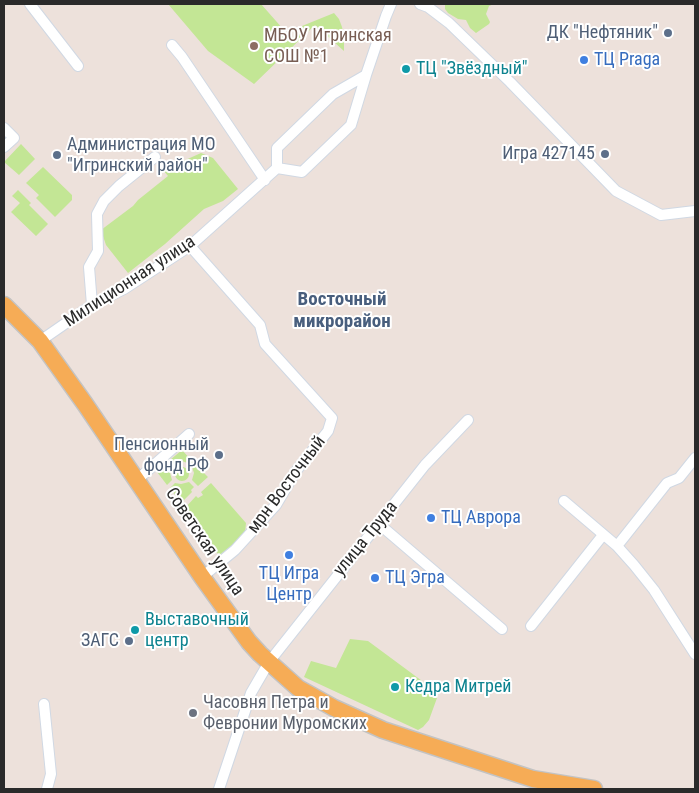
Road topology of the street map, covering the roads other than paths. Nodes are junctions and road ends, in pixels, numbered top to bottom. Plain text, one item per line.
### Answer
1 (30, 4) edge
2 (391, 4) edge
3 (420, 4) edge
4 (172, 45) dead end
5 (78, 66) dead end
6 (366, 75) junction
7 (4, 128) edge
8 (4, 147) edge
9 (155, 157) dead end
10 (277, 168) junction
11 (264, 180) junction
12 (695, 211) edge
13 (190, 246) junction
14 (4, 305) edge
15 (92, 305) junction
16 (40, 341) junction
17 (468, 420) dead end
18 (190, 434) dead end
19 (695, 458) edge
20 (137, 480) junction
21 (564, 501) dead end
22 (379, 524) junction
23 (603, 535) junction
24 (617, 546) junction
25 (202, 577) junction
26 (531, 626) dead end
27 (502, 629) dead end
28 (695, 654) edge
29 (269, 662) junction
30 (44, 704) dead end
31 (47, 789) edge
32 (219, 789) edge
33 (594, 789) edge

1 - 5 street
2 - 6 street
3 - 12 street
4 - 11 street
6 - 10 street
6 - 10 street
7 - 8 street
9 - 15 street
10 - 11 street, Милиционная улица
11 - 13 street, Милиционная улица
13 - 15 street, Милиционная улица
13 - 25 street, мрн Восточный
14 - 16 main road, Советская улица
15 - 16 street, Милиционная улица
16 - 20 main road, Советская улица
17 - 22 street, улица Труда
18 - 20 street
19 - 24 street
20 - 25 main road, Советская улица
21 - 23 street
22 - 27 street
22 - 29 street, улица Труда
23 - 24 street
23 - 26 street
24 - 28 street
25 - 29 main road, Советская улица
29 - 32 street, улица Труда
29 - 33 main road, Советская улица
30 - 31 street

